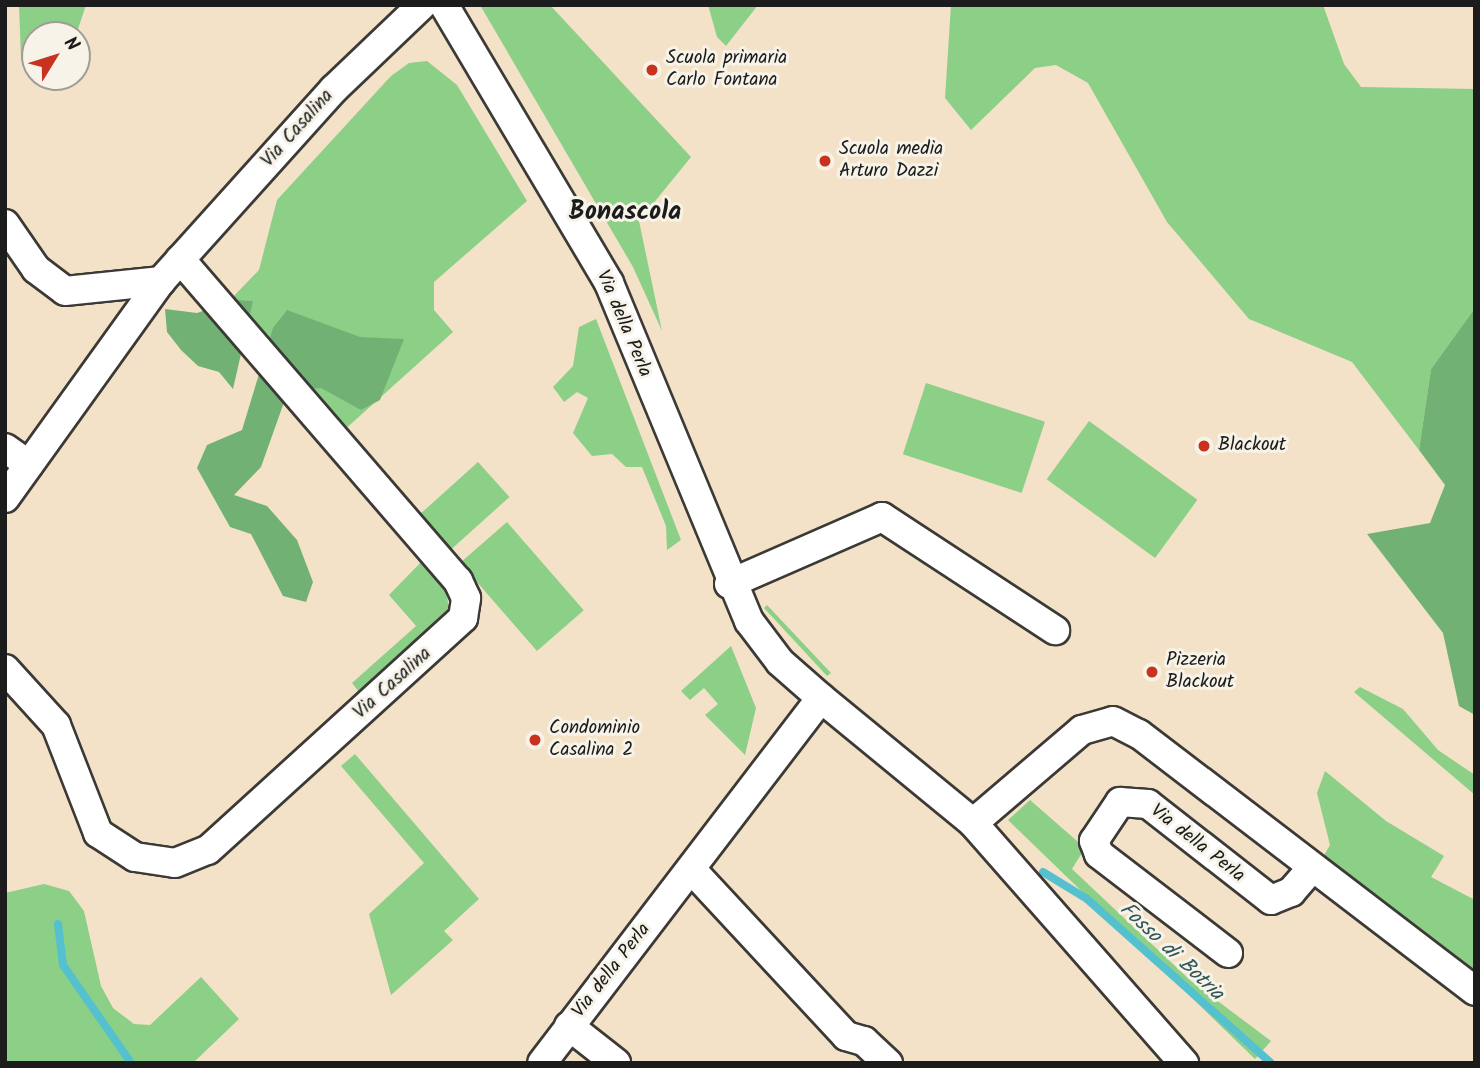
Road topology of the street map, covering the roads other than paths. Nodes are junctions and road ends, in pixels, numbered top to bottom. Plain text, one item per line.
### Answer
1 (422, 5) edge
2 (444, 5) edge
3 (5, 224) edge
4 (180, 259) junction
5 (161, 281) junction
6 (5, 448) edge
7 (29, 465) junction
8 (5, 498) edge
9 (729, 584) junction
10 (1055, 629) dead end
11 (5, 669) edge
12 (821, 698) junction
13 (973, 823) junction
14 (1312, 868) junction
15 (691, 869) junction
16 (1228, 953) dead end
17 (1475, 991) edge
18 (569, 1026) junction
19 (542, 1063) edge
20 (616, 1063) edge
21 (887, 1063) edge
22 (1184, 1063) edge

1 - 4 street, Via Casalina
2 - 9 street, Via della Perla
3 - 5 street
4 - 5 street, Via Casalina
4 - 11 street, Via Casalina
5 - 7 street, Via Casalina
6 - 7 street
7 - 8 street, Via Casalina
9 - 10 street
9 - 12 street, Via della Perla
12 - 13 street, Via della Perla
12 - 15 street, Via della Perla
13 - 14 street
13 - 22 street, Via della Perla
14 - 16 street, Via della Perla
14 - 17 street
15 - 18 street, Via della Perla
15 - 21 street
18 - 19 street
18 - 20 street, Via della Perla

